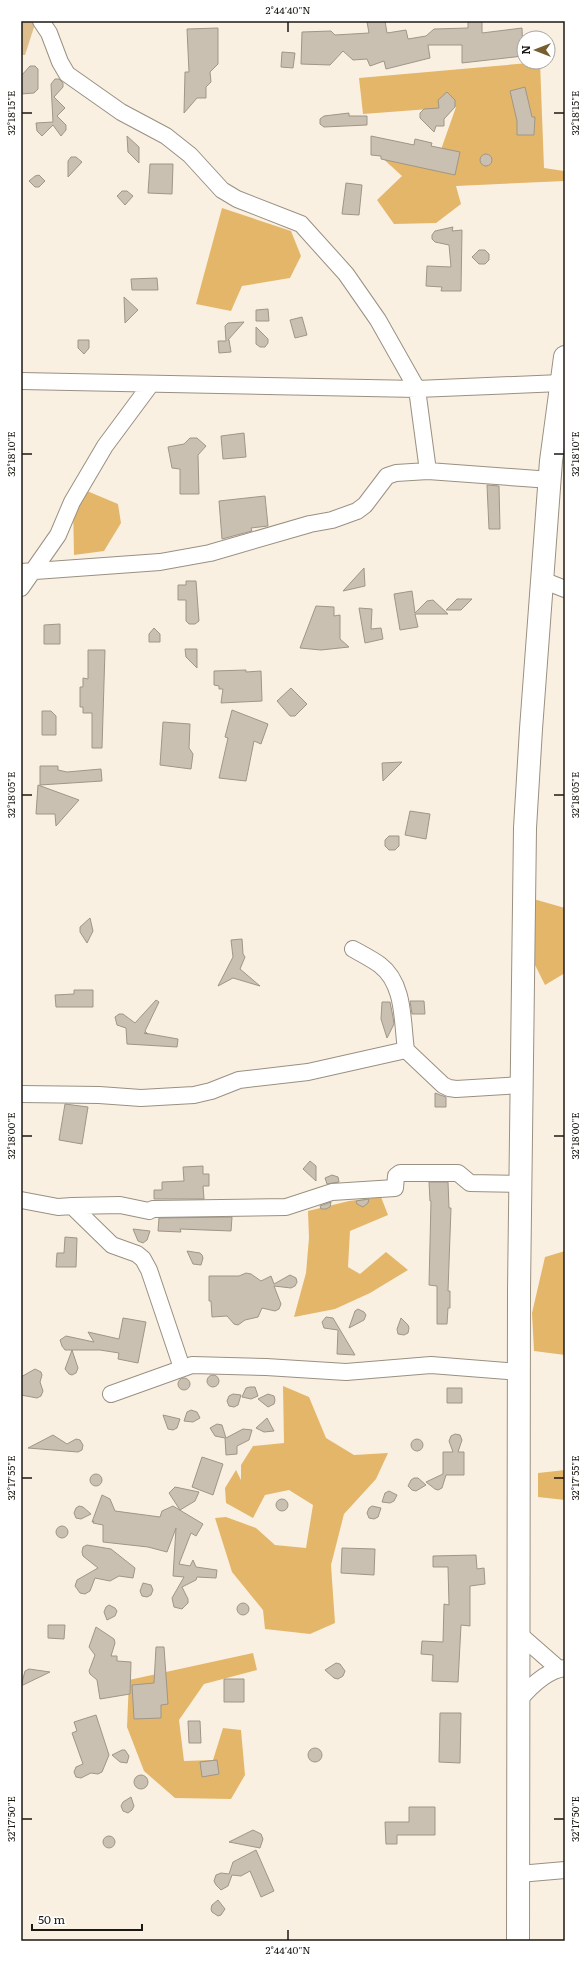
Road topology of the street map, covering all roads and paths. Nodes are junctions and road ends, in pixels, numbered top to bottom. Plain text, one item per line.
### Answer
1 (41, 21) edge
2 (565, 357) edge
3 (21, 381) edge
4 (561, 383) junction
5 (151, 384) junction
6 (417, 389) junction
7 (556, 468) edge
8 (428, 471) junction
9 (28, 571) edge
10 (542, 580) junction
11 (21, 588) edge
12 (565, 589) edge
13 (353, 949) dead end
14 (406, 1050) junction
15 (522, 1085) junction
16 (21, 1094) edge
17 (521, 1184) junction
18 (21, 1200) edge
19 (72, 1206) junction
20 (182, 1368) junction
21 (519, 1372) junction
22 (111, 1394) dead end
23 (519, 1634) junction
24 (562, 1669) edge
25 (519, 1700) junction
26 (565, 1870) edge
27 (519, 1874) junction
28 (518, 1941) edge

1 - 6 street
2 - 4 street
3 - 5 street
4 - 6 street
4 - 7 street
5 - 6 street
5 - 9 street
6 - 8 street
7 - 8 street
7 - 10 street
8 - 9 street
9 - 11 street
10 - 12 street
10 - 15 street
13 - 14 street
14 - 15 street
14 - 16 street
15 - 17 street
17 - 19 street
17 - 21 street
18 - 19 street
19 - 20 street
20 - 21 street
20 - 22 street
21 - 23 street
23 - 24 street
23 - 25 street
24 - 25 street
25 - 27 street
26 - 27 street
27 - 28 street

